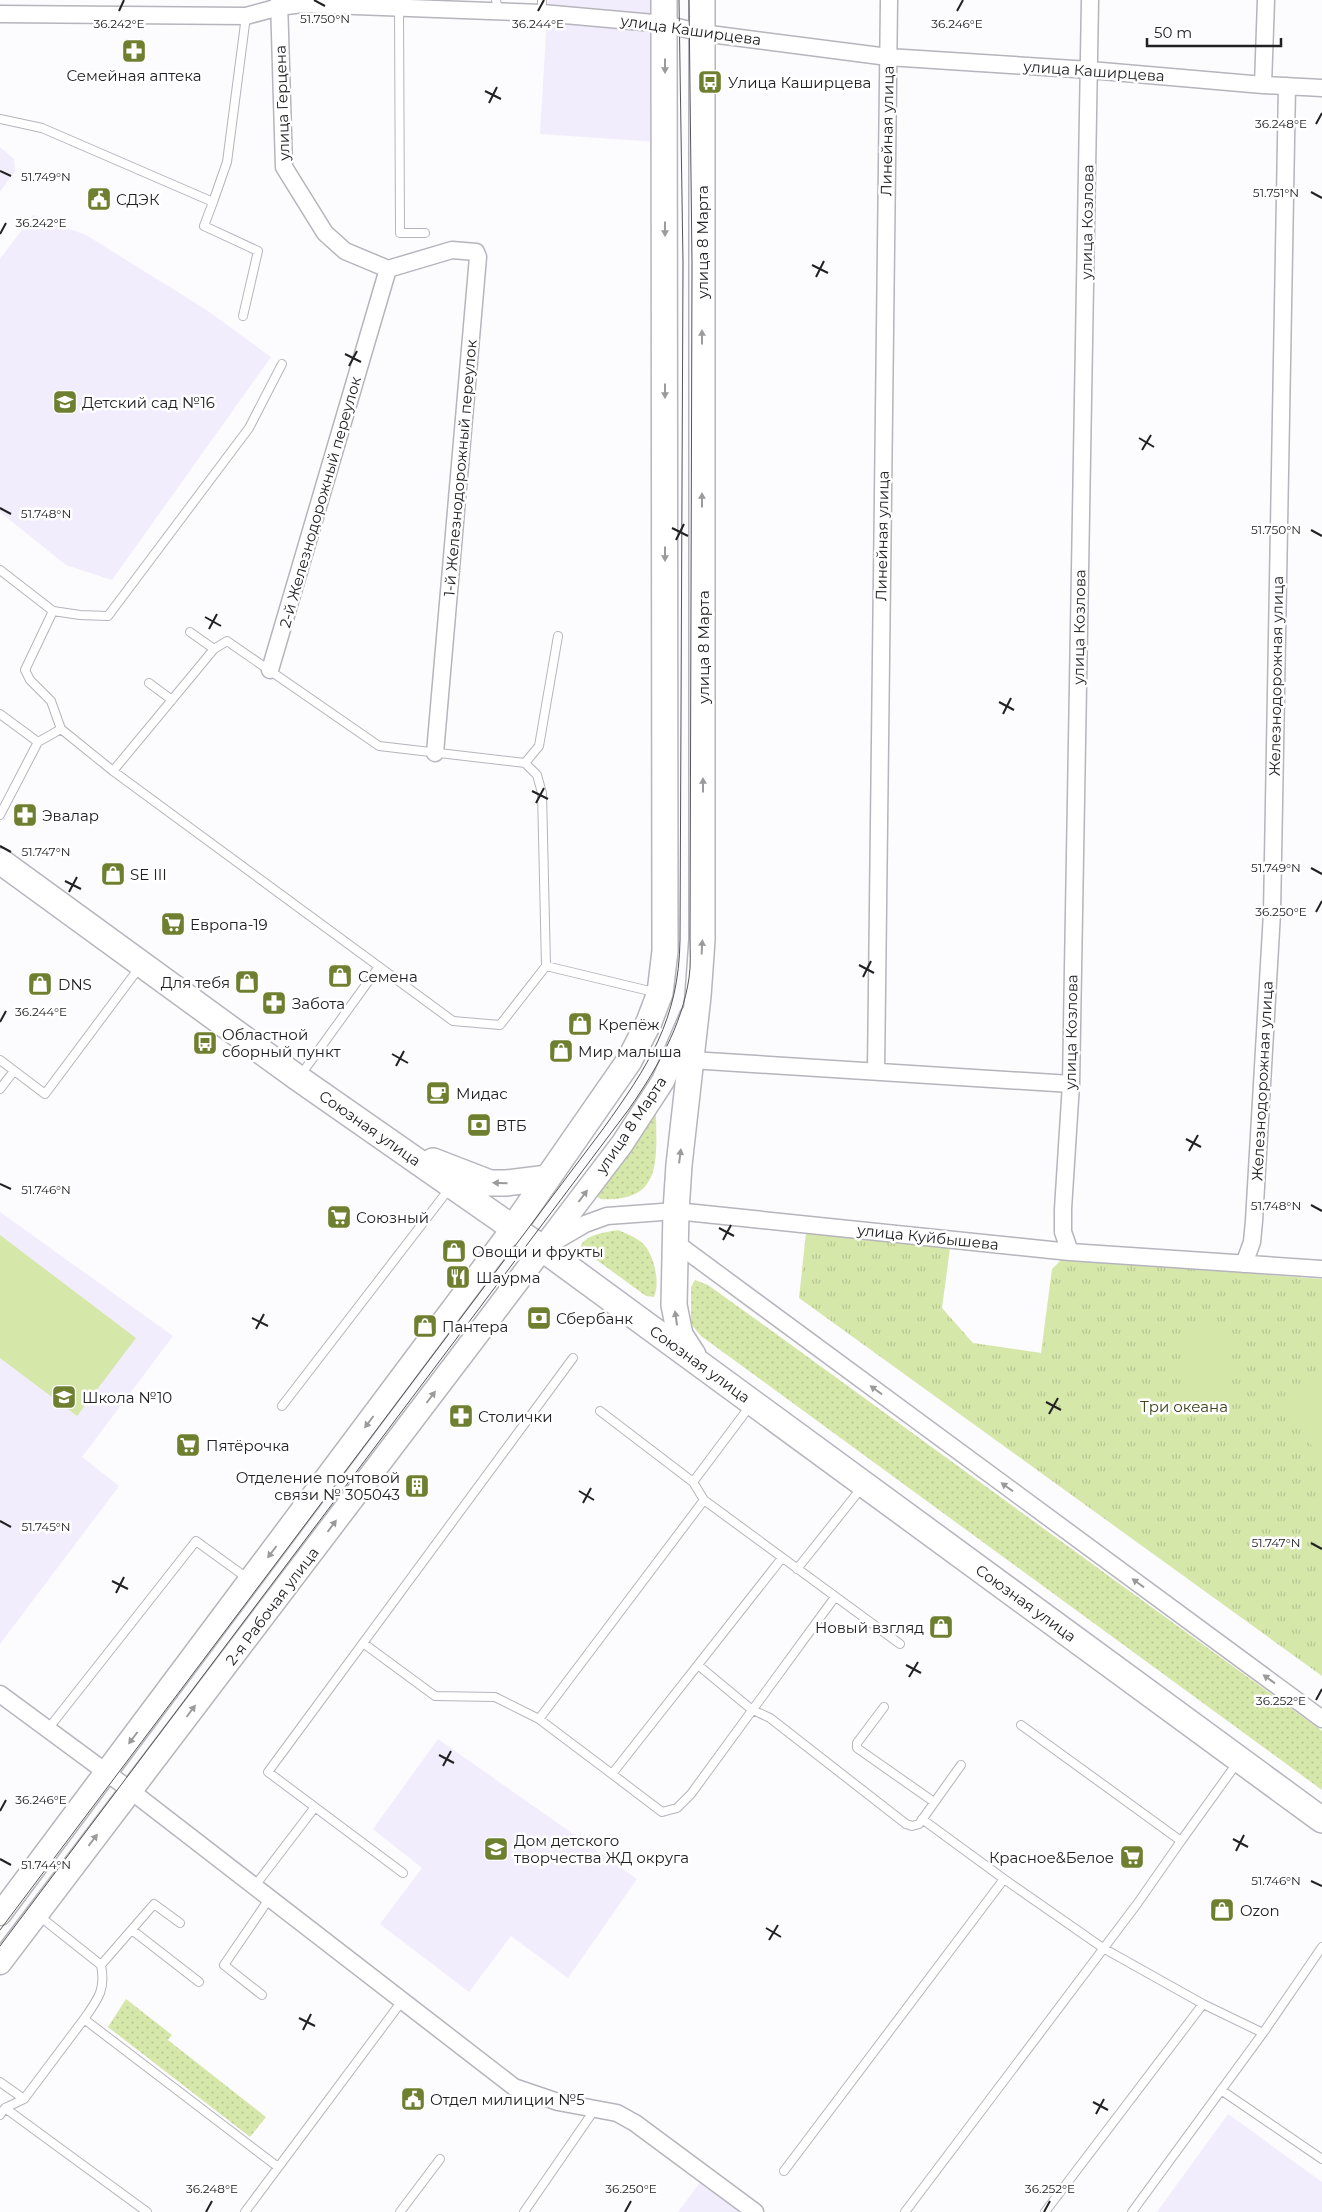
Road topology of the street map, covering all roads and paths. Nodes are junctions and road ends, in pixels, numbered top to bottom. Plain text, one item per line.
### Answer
1 (702, 0) edge
2 (889, 0) edge
3 (1090, 0) edge
4 (1266, 0) edge
5 (279, 4) edge
6 (497, 5) edge
7 (542, 7) edge
8 (399, 8) junction
9 (664, 12) edge
10 (0, 14) edge
11 (246, 16) junction
12 (702, 33) junction
13 (888, 58) junction
14 (1090, 70) junction
15 (1263, 85) junction
16 (1287, 86) junction
17 (1322, 88) edge
18 (0, 119) edge
19 (213, 202) junction
20 (425, 233) dead end
21 (388, 269) junction
22 (243, 316) dead end
23 (282, 364) dead end
24 (0, 570) edge
25 (53, 611) junction
26 (190, 632) dead end
27 (558, 636) dead end
28 (214, 649) junction
29 (270, 670) junction
30 (149, 683) dead end
31 (172, 700) junction
32 (0, 714) edge
33 (61, 729) junction
34 (38, 742) junction
35 (435, 753) junction
36 (525, 763) junction
37 (113, 771) junction
38 (0, 815) edge
39 (0, 861) edge
40 (142, 964) junction
41 (546, 966) junction
42 (378, 968) junction
43 (660, 993) junction
44 (698, 996) junction
45 (0, 1060) edge
46 (691, 1060) junction
47 (14, 1071) junction
48 (876, 1072) junction
49 (298, 1078) junction
50 (1071, 1084) junction
51 (0, 1089) edge
52 (365, 1124) junction
53 (548, 1178) junction
54 (452, 1185) junction
55 (676, 1211) junction
56 (513, 1228) junction
57 (676, 1243) junction
58 (543, 1249) junction
59 (1070, 1252) junction
60 (1244, 1264) junction
61 (1322, 1269) edge
62 (572, 1358) dead end
63 (697, 1362) junction
64 (753, 1403) junction
65 (282, 1406) dead end
66 (600, 1411) dead end
67 (693, 1482) junction
68 (864, 1484) junction
69 (704, 1500) junction
70 (782, 1558) junction
71 (798, 1569) junction
72 (251, 1581) junction
73 (835, 1597) junction
74 (363, 1643) junction
75 (900, 1644) dead end
76 (698, 1665) junction
77 (0, 1694) edge
78 (884, 1707) dead end
79 (751, 1709) junction
80 (539, 1719) junction
81 (1322, 1719) edge
82 (1021, 1725) dead end
83 (48, 1729) junction
84 (1240, 1760) junction
85 (961, 1765) dead end
86 (107, 1773) junction
87 (612, 1774) junction
88 (131, 1791) junction
89 (934, 1802) junction
90 (315, 1807) junction
91 (922, 1819) junction
92 (1322, 1820) edge
93 (1181, 1841) junction
94 (403, 1873) dead end
95 (1004, 1879) junction
96 (254, 1888) junction
97 (269, 1899) junction
98 (2, 1907) edge
99 (36, 1914) junction
100 (180, 1923) dead end
101 (132, 1930) junction
102 (1322, 1947) edge
103 (1103, 1948) junction
104 (0, 1963) edge
105 (101, 1965) junction
106 (200, 1982) dead end
107 (262, 1995) dead end
108 (402, 2002) junction
109 (1203, 2004) junction
110 (84, 2019) junction
111 (1263, 2033) junction
112 (0, 2082) edge
113 (1221, 2090) junction
114 (24, 2100) junction
115 (5, 2108) junction
116 (595, 2110) junction
117 (0, 2115) edge
118 (440, 2159) dead end
119 (1322, 2159) edge
120 (278, 2167) junction
121 (784, 2171) dead end
122 (147, 2212) edge
123 (245, 2212) edge
124 (400, 2212) edge
125 (524, 2212) edge
126 (755, 2212) edge
127 (906, 2212) edge
128 (1045, 2212) edge
129 (1132, 2212) edge

1 - 12 main road, улица 8 Марта
2 - 13 street, Линейная улица
3 - 14 street, улица Козлова
4 - 15 street
5 - 8 street, улица Каширцева
5 - 11 street, улица Каширцева
5 - 21 street, улица Герцена
6 - 7 street, улица Каширцева
6 - 8 street, улица Каширцева
7 - 9 street, улица Каширцева
8 - 20 lane
9 - 12 street, улица Каширцева
9 -> 43 main road
10 - 11 street, улица Каширцева
11 - 19 lane
12 - 13 street, улица Каширцева
44 -> 12 main road, улица 8 Марта
13 - 14 street, улица Каширцева
13 - 48 street, Линейная улица
14 - 15 street, улица Каширцева
14 - 50 street, улица Козлова
15 - 16 street, улица Каширцева
16 - 17 street, улица Каширцева
16 - 60 street, Железнодорожная улица
18 - 19 lane
19 - 22 lane
21 - 29 street, 2-й Железнодорожный переулок
21 - 35 street, 1-й Железнодорожный переулок
23 - 25 lane
24 - 25 lane
25 - 33 lane
26 - 28 lane
27 - 36 lane
28 - 29 lane
28 - 31 lane
29 - 35 lane
30 - 31 lane
31 - 37 lane
32 - 34 lane
33 - 34 lane
33 - 37 lane
34 - 38 lane
35 - 36 lane
36 - 41 lane
37 - 42 lane
39 - 40 main road, Союзная улица
40 - 47 lane
40 - 49 main road, Союзная улица
41 - 42 lane
41 - 43 lane
42 - 49 lane
43 - 53 main road
44 - 46 main road
58 -> 44 main road, улица 8 Марта
45 - 47 lane
46 - 48 street
55 -> 46 main road
47 - 51 lane
48 - 50 street
49 - 52 main road, Союзная улица
50 - 59 street, улица Козлова
53 -> 52 main road
52 - 54 main road, Союзная улица
53 - 56 main road
54 - 56 main road, Союзная улица
54 - 65 lane
55 - 57 main road
55 - 58 street, улица Куйбышева
55 - 59 street, улица Куйбышева
56 - 58 main road, Союзная улица
56 -> 72 main road
63 -> 57 main road
81 -> 57 street
58 - 63 main road, Союзная улица
88 -> 58 main road, 2-я Рабочая улица
59 - 60 street, улица Куйбышева
60 - 61 street, улица Куйбышева
62 - 74 lane
63 - 64 main road, Союзная улица
64 - 67 lane
64 - 68 main road, Союзная улица
66 - 67 lane
67 - 69 lane
68 - 71 lane
68 - 84 main road, Союзная улица
69 - 70 lane
69 - 80 lane
70 - 71 lane
70 - 76 lane
71 - 73 lane
72 - 83 lane
72 -> 86 main road
73 - 75 lane
73 - 79 lane
74 - 80 lane
74 - 90 lane
76 - 79 lane
76 - 87 lane
77 - 83 street
78 - 89 lane
79 - 87 lane
79 - 91 lane
80 - 87 lane
82 - 93 lane
83 - 86 street
84 - 92 main road, Союзная улица
84 - 93 lane
85 - 89 lane
86 - 88 street
86 - 98 main road
88 - 96 street
99 -> 88 main road, 2-я Рабочая улица
89 - 91 lane
90 - 94 lane
90 - 96 lane
91 - 95 lane
93 - 103 lane
95 - 103 lane
95 - 121 lane
96 - 97 street
97 - 107 lane
97 - 108 street
99 - 104 main road, 2-я Рабочая улица
99 - 105 lane
100 - 101 lane
101 - 105 lane
101 - 106 lane
102 - 111 lane
103 - 109 lane
103 - 127 lane
105 - 110 lane
108 - 116 street
108 - 120 lane
109 - 111 lane
109 - 128 lane
110 - 114 lane
110 - 120 lane
111 - 113 lane
112 - 114 lane
113 - 119 lane
113 - 129 lane
114 - 115 lane
115 - 117 lane
115 - 122 lane
116 - 125 lane
116 - 126 street
118 - 124 lane
120 - 123 lane

